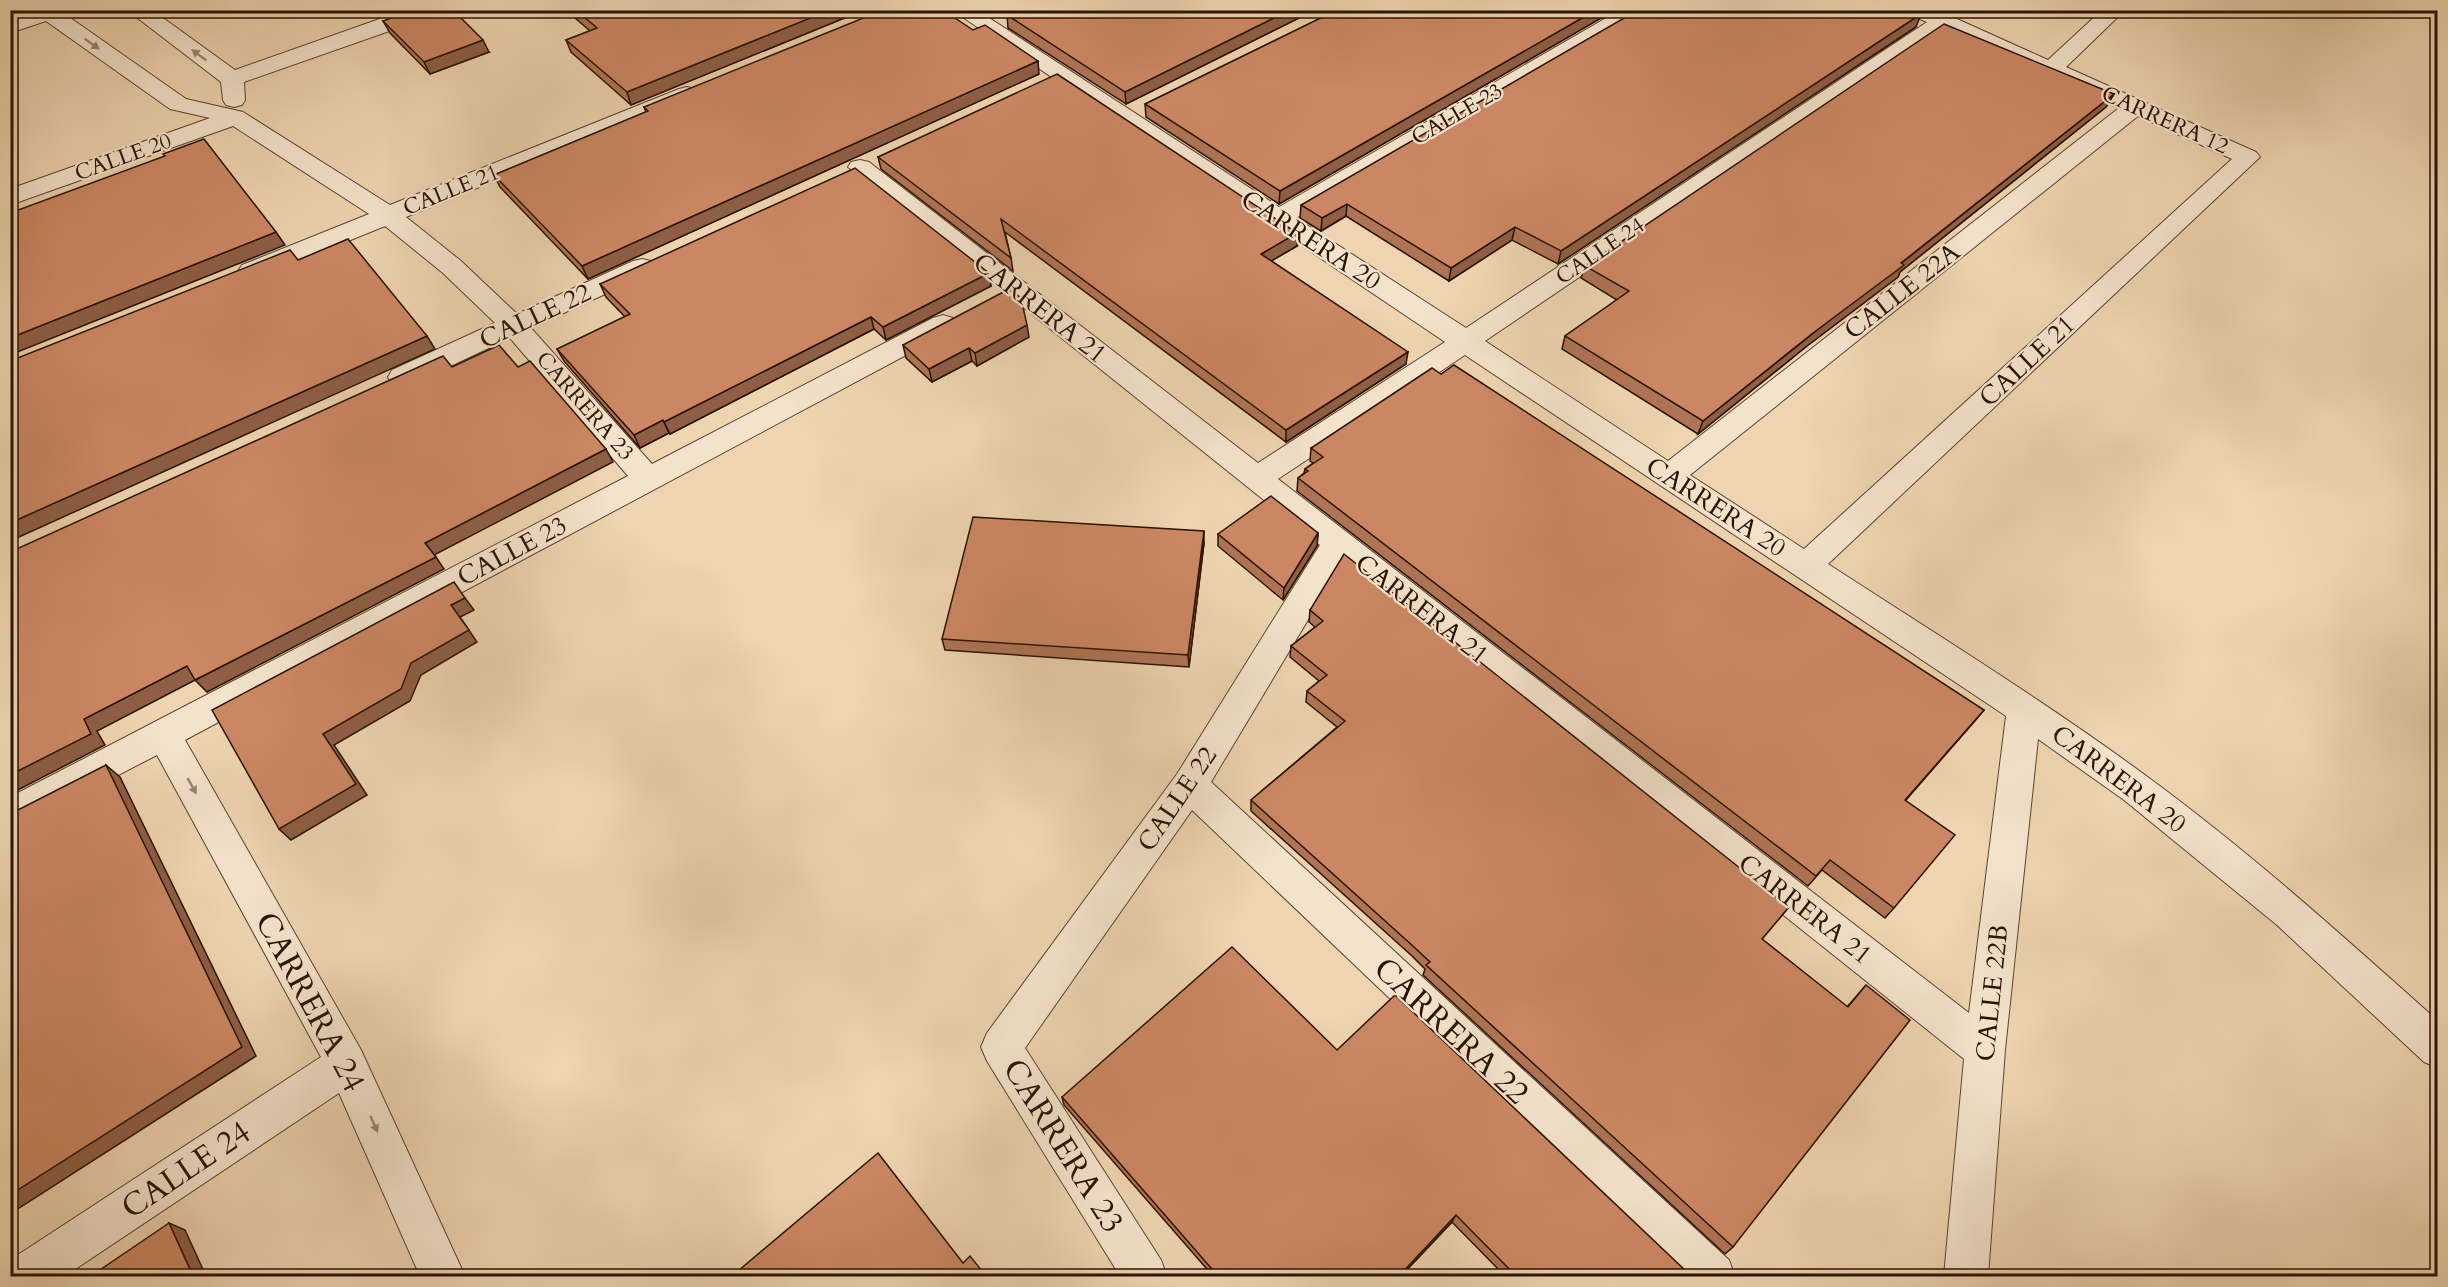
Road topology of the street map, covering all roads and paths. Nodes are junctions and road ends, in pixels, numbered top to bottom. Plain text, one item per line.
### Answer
1 (427, 10) edge
2 (962, 10) edge
3 (1636, 10) edge
4 (1918, 10) edge
5 (2115, 10) edge
6 (46, 12) edge
7 (148, 12) edge
8 (1943, 21) junction
9 (10, 27) edge
10 (2051, 69) junction
11 (1060, 75) junction
12 (232, 79) junction
13 (705, 86) edge
14 (1029, 89) edge
15 (2135, 106) junction
16 (235, 117) junction
17 (2248, 156) joint
18 (860, 167) dead end
19 (10, 198) edge
20 (388, 215) junction
21 (1278, 218) junction
22 (666, 256) edge
23 (232, 278) edge
24 (1014, 287) junction
25 (514, 326) junction
26 (1466, 342) junction
27 (375, 390) edge
28 (1669, 476) junction
29 (1257, 478) junction
30 (648, 479) junction
31 (1338, 542) junction
32 (1806, 566) junction
33 (2024, 710) junction
34 (164, 735) junction
35 (1190, 785) junction
36 (10, 815) edge
37 (1001, 1047) joint
38 (2438, 1048) edge
39 (1985, 1050) junction
40 (347, 1064) junction
41 (26, 1276) edge
42 (443, 1276) edge
43 (1145, 1276) edge
44 (1713, 1276) edge
45 (1966, 1276) edge

1 - 12 street
2 - 11 street, CARRERA 20
3 - 21 street, CALLE 23
4 - 8 street, CARRERA 12
5 - 10 street
6 - 9 street
6 -> 16 street, CARRERA 23
12 -> 7 street
8 - 10 street, CARRERA 12
8 - 26 street, CALLE 24
10 - 15 street, CARRERA 12
11 - 14 street
11 - 21 street, CARRERA 20
12 - 16 street
13 - 20 street, CALLE 21
15 - 17 street, CARRERA 12
15 - 28 street, CALLE 22A
16 - 19 street, CALLE 20
16 - 20 street, CARRERA 23
17 - 32 street, CALLE 21
18 - 24 street, CARRERA 21
20 - 23 street, CALLE 21
20 - 25 street, CARRERA 23
21 - 26 street, CARRERA 20
22 - 25 street, CALLE 22
24 - 29 street, CARRERA 21
24 - 30 street, CALLE 23
25 - 27 street, CALLE 22
25 - 30 street, CARRERA 23
26 - 28 street, CARRERA 20
26 - 29 street, CALLE 24
28 - 32 street, CARRERA 20
29 - 31 street, CARRERA 21
30 - 34 street, CALLE 23
31 - 35 street, CALLE 22
31 - 39 street, CARRERA 21
32 - 33 street, CARRERA 20
33 - 38 street, CARRERA 20
33 - 39 street, CALLE 22B
34 - 36 street, CALLE 23
34 -> 40 street, CARRERA 24
35 - 37 street, CALLE 22
35 - 44 street, CARRERA 22
37 - 43 street, CARRERA 23
39 - 45 street, CALLE 22B
40 - 41 street, CALLE 24
40 -> 42 street, CARRERA 24

